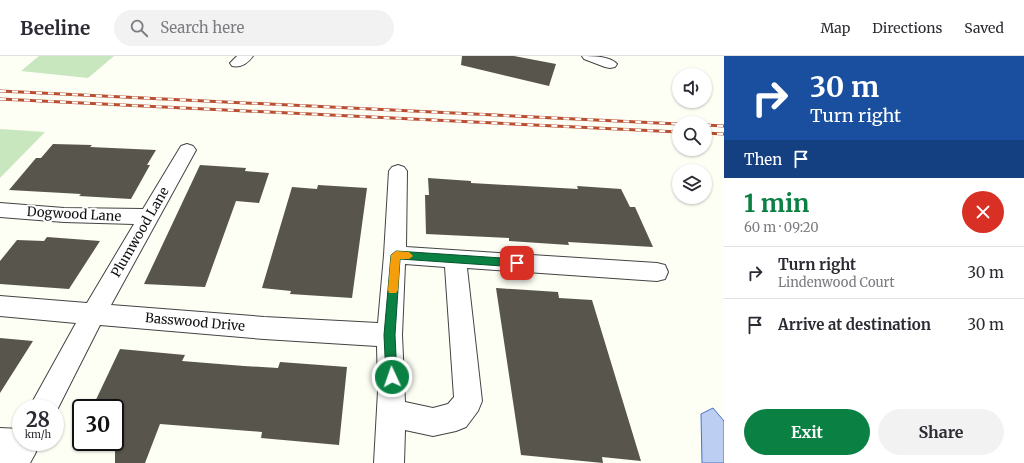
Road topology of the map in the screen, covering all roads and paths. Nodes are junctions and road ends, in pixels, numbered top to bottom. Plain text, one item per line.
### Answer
1 (589, 56) edge
2 (610, 64) dead end
3 (187, 150) dead end
4 (398, 171) dead end
5 (0, 210) edge
6 (148, 217) junction
7 (396, 255) junction
8 (455, 259) junction
9 (657, 272) dead end
10 (0, 306) edge
11 (94, 313) junction
12 (389, 335) junction
13 (48, 399) edge
14 (392, 413) junction
15 (389, 463) edge

1 - 2 street
3 - 6 street, Plumwood Lane
4 - 7 street
5 - 6 street, Dogwood Lane
6 - 11 street, Plumwood Lane
7 - 8 street
7 - 12 street
8 - 9 street
8 - 14 street
10 - 11 street, Basswood Drive
11 - 12 street, Basswood Drive
11 - 13 street, Plumwood Lane
12 - 14 street
14 - 15 street

